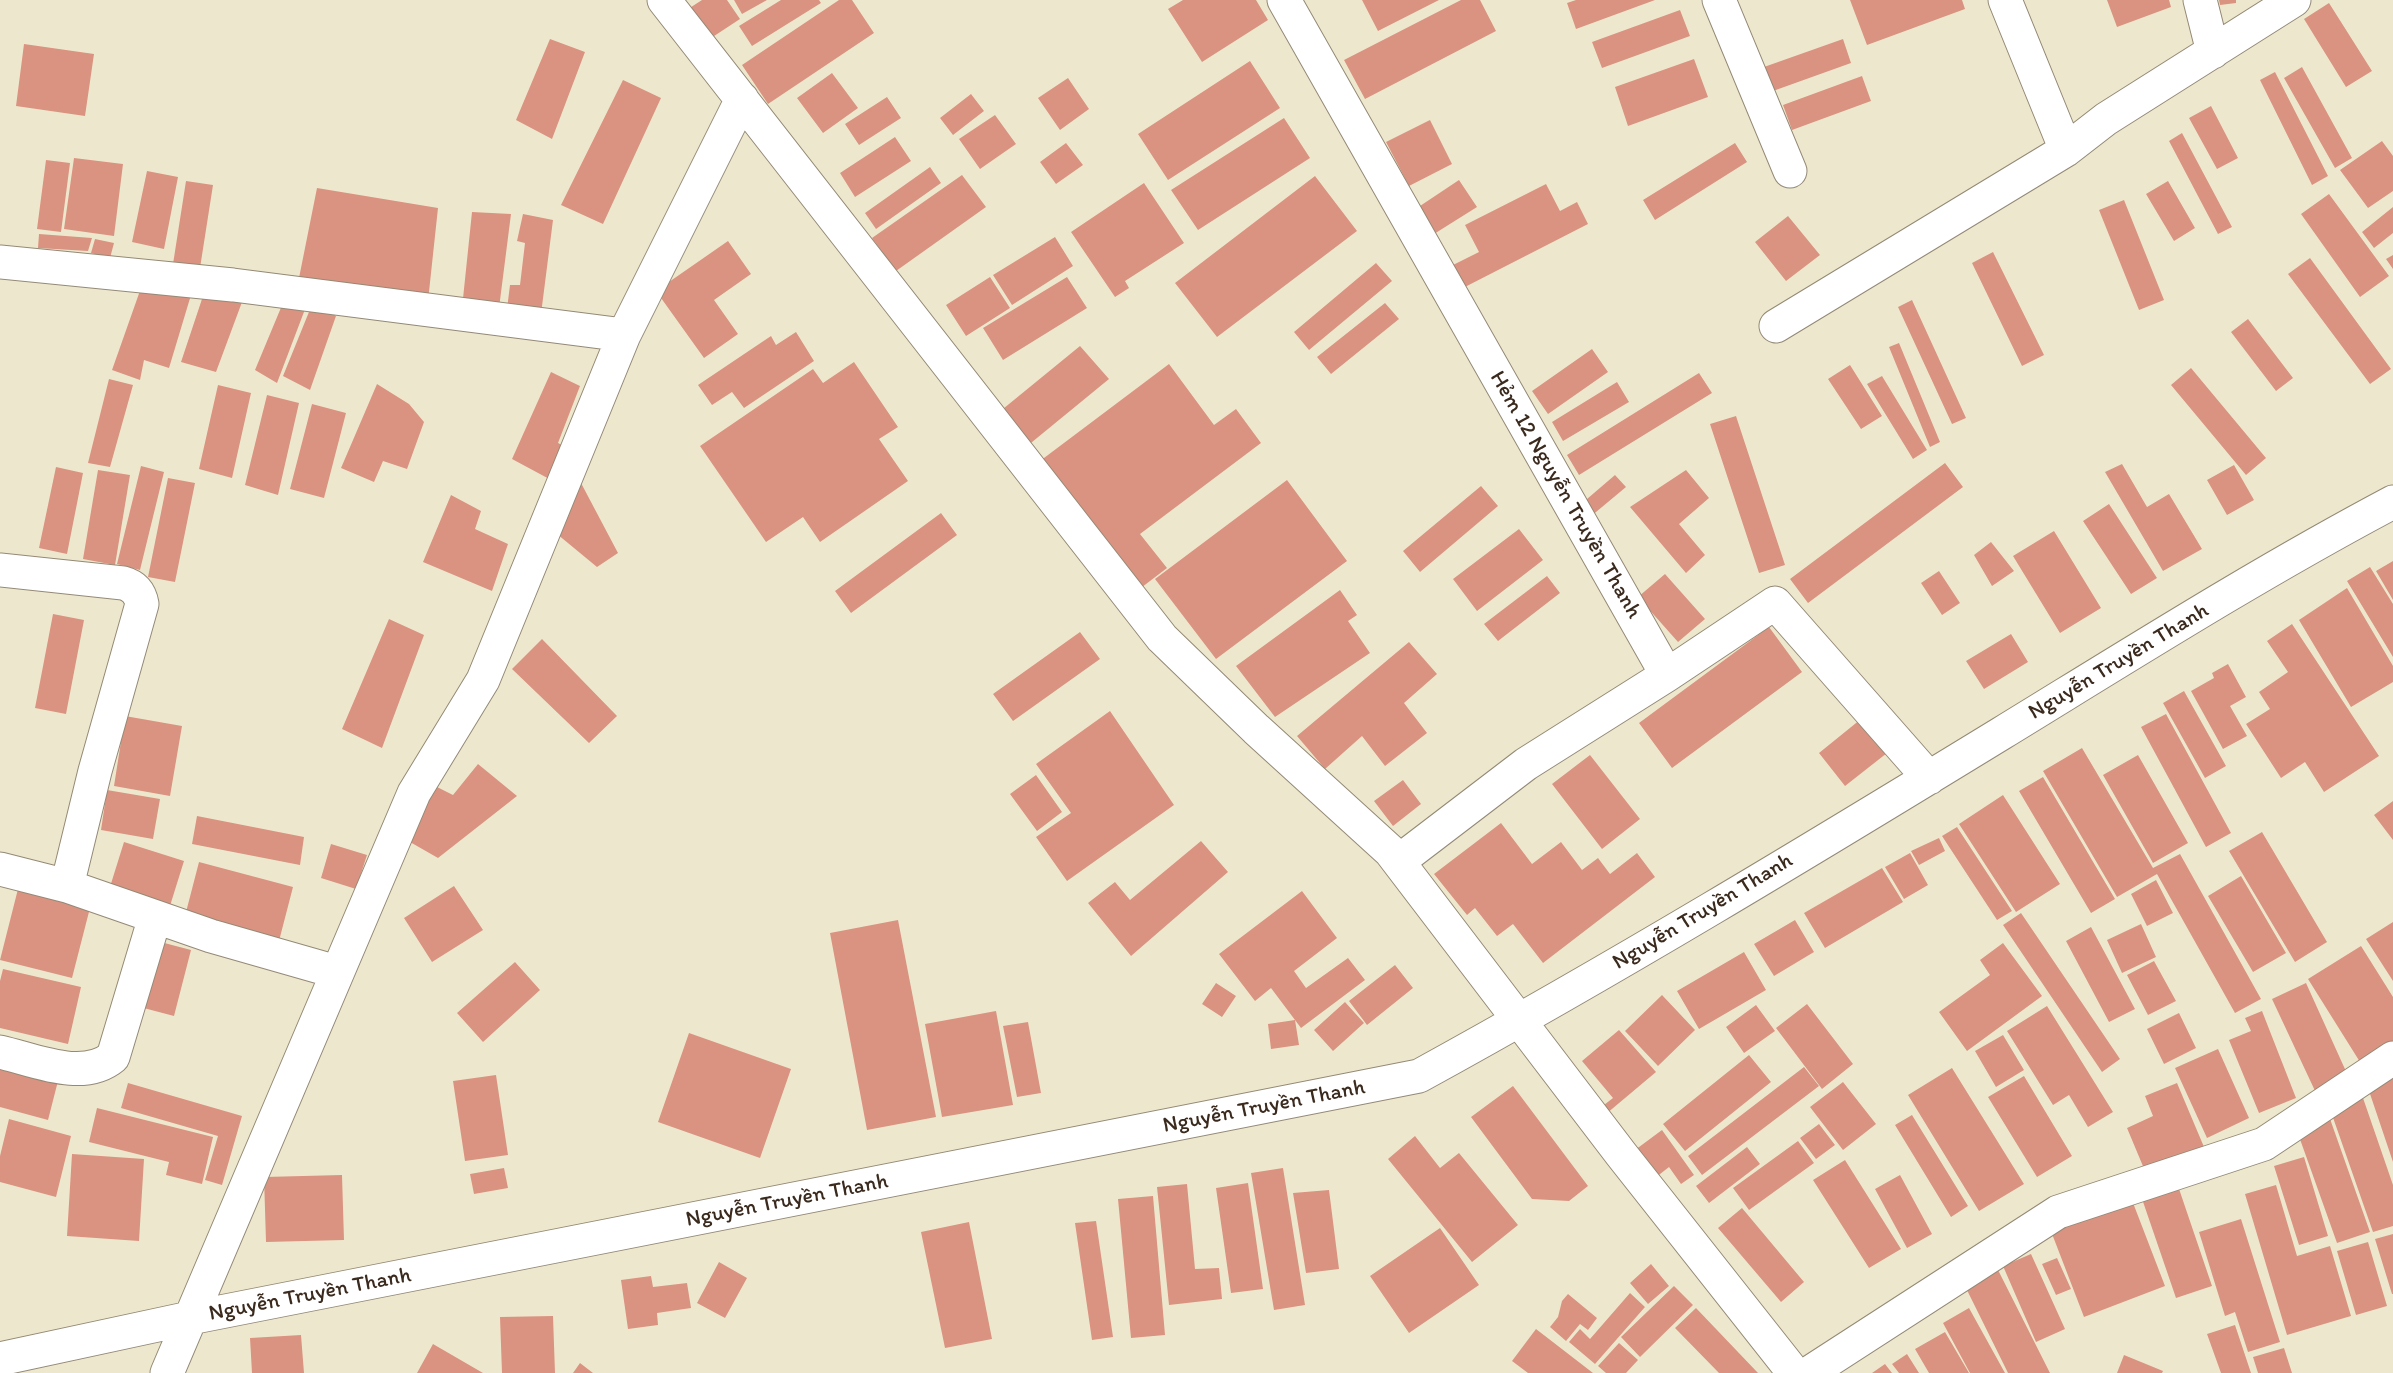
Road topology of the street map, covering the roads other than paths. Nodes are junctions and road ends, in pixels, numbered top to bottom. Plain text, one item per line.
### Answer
1 (664, 0) edge
2 (1284, 0) edge
3 (1719, 0) edge
4 (2005, 0) edge
5 (2200, 0) edge
6 (2294, 0) edge
7 (2213, 52) junction
8 (742, 99) junction
9 (2066, 150) junction
10 (1790, 171) dead end
11 (0, 262) edge
12 (1776, 326) dead end
13 (624, 335) junction
14 (2393, 502) edge
15 (0, 570) edge
16 (1667, 675) junction
17 (1929, 778) junction
18 (1399, 861) junction
19 (0, 869) edge
20 (67, 886) junction
21 (155, 917) junction
22 (338, 972) junction
23 (1519, 1021) junction
24 (0, 1052) edge
25 (2393, 1058) edge
26 (190, 1318) junction
27 (0, 1359) edge
28 (167, 1373) edge
29 (1794, 1373) edge
30 (1809, 1373) edge

1 - 8 street
2 - 16 street, Hẻm 12 Nguyễn Truyền Thanh
3 - 10 street
4 - 9 street
5 - 7 street
6 - 7 street
7 - 9 street
8 - 13 street
8 - 18 street
9 - 12 street
11 - 13 street
13 - 22 street
14 - 17 street, Nguyễn Truyền Thanh
15 - 20 street
16 - 17 street
16 - 18 street
17 - 23 street, Nguyễn Truyền Thanh
18 - 23 street
19 - 20 street
20 - 21 street
21 - 22 street
21 - 24 street
22 - 26 street
23 - 26 street, Nguyễn Truyền Thanh
23 - 29 street
25 - 30 street
26 - 27 street, Nguyễn Truyền Thanh
26 - 28 street

